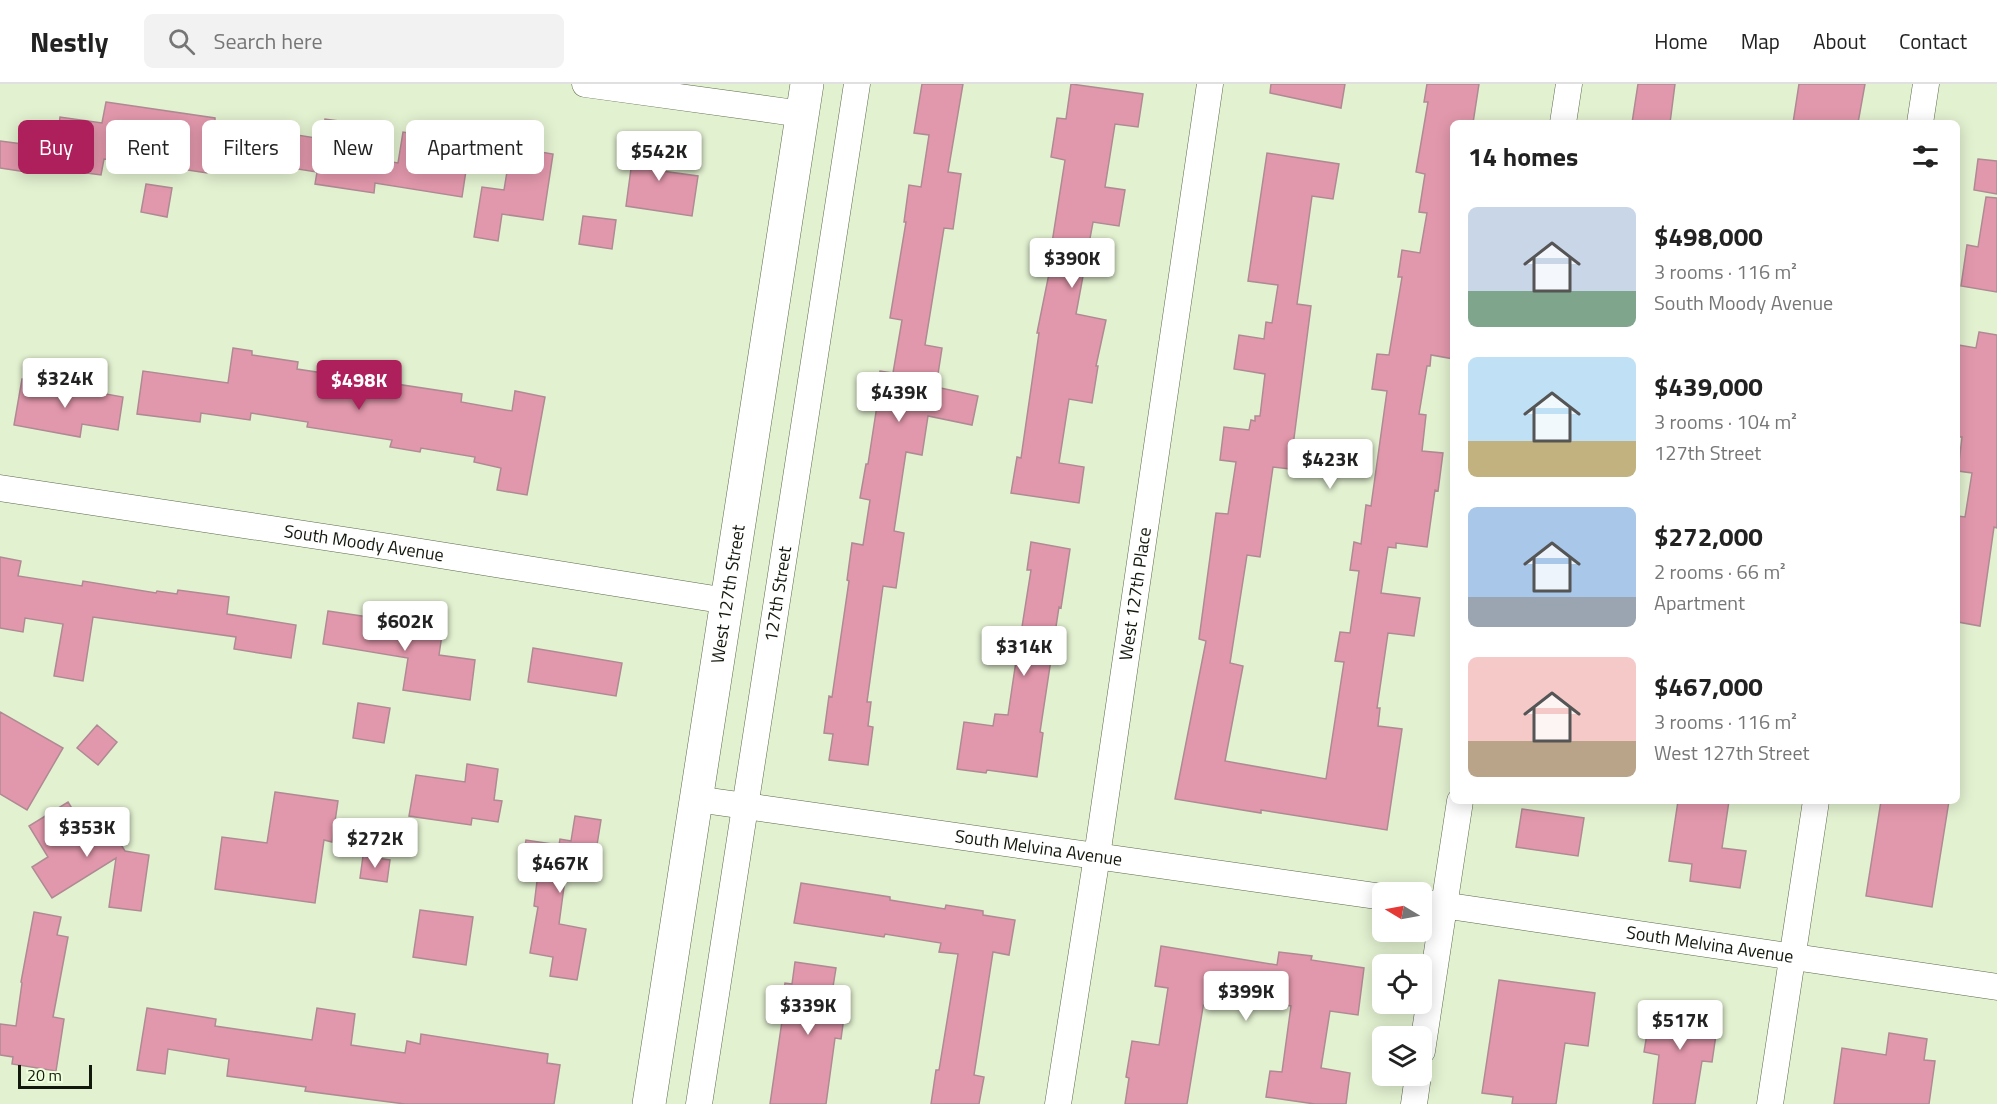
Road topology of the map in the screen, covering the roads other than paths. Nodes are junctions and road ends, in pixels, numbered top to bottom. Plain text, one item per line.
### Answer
1 (585, 84) edge
2 (857, 84) edge
3 (1210, 84) edge
4 (1569, 84) edge
5 (1926, 84) edge
6 (804, 99) edge
7 (1563, 120) edge
8 (1920, 120) edge
9 (0, 488) edge
10 (727, 601) junction
11 (696, 799) junction
12 (1459, 804) edge
13 (1816, 804) edge
14 (745, 806) junction
15 (1097, 856) junction
16 (1372, 895) edge
17 (1433, 904) edge
18 (1792, 958) junction
19 (1997, 987) edge
20 (1424, 1026) edge
21 (1417, 1086) edge
22 (649, 1104) edge
23 (699, 1104) edge
24 (1058, 1104) edge
25 (1414, 1104) edge
26 (1770, 1104) edge

1 - 6 street
2 - 14 street, 127th Street
3 - 15 street, West 127th Place
4 - 7 street
5 - 8 street
6 - 10 main road, West 127th Street
9 - 10 street, South Moody Avenue
10 - 11 main road, West 127th Street
11 - 14 street, South Melvina Avenue
11 - 22 main road, West 127th Street
12 - 17 street
13 - 18 street
14 - 15 street, South Melvina Avenue
14 - 23 street, 127th Street
15 - 16 street, South Melvina Avenue
15 - 24 street, West 127th Place
17 - 18 street, South Melvina Avenue
17 - 20 street
18 - 19 street, South Melvina Avenue
18 - 26 street
21 - 25 street

